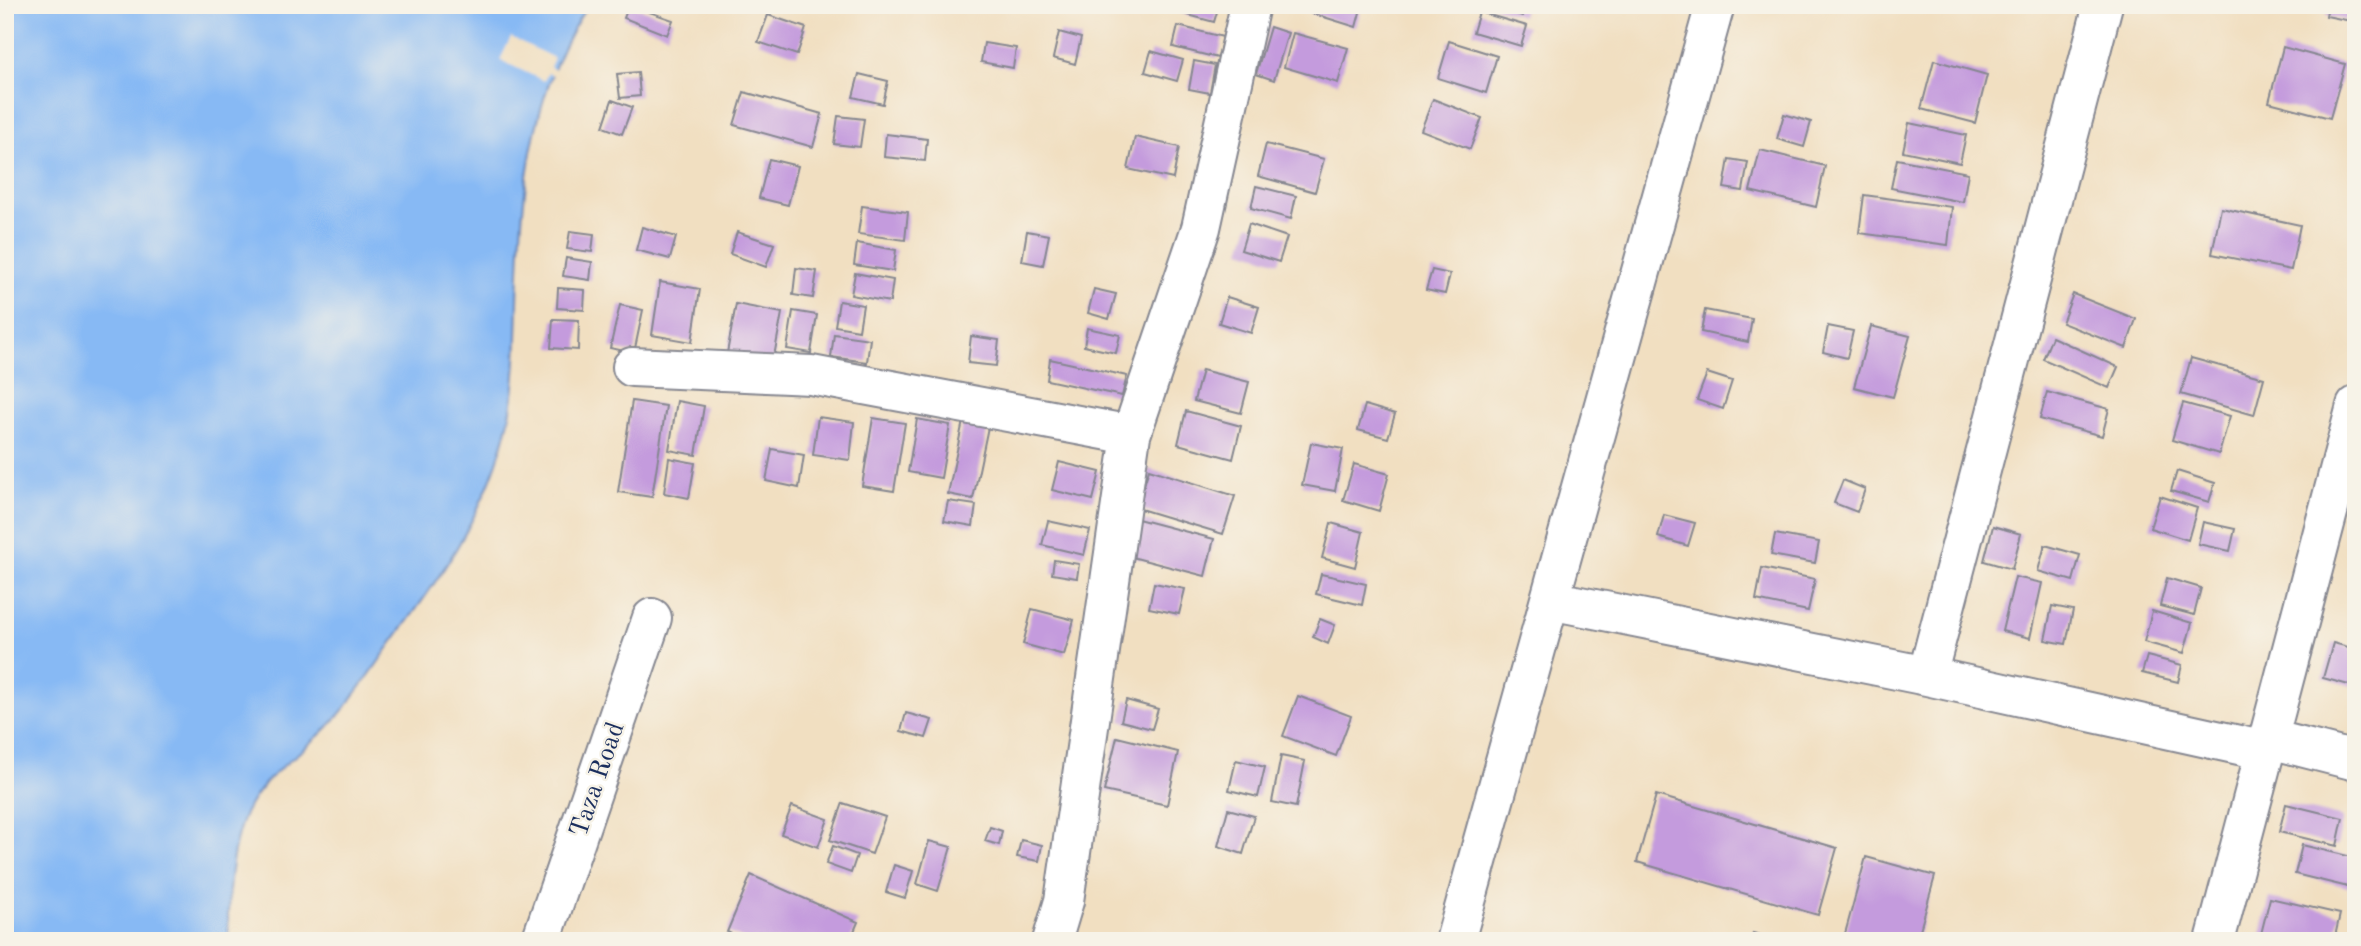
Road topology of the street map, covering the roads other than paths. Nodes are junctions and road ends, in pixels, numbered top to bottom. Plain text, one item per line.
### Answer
1 (1250, 5) edge
2 (1715, 5) edge
3 (2103, 5) edge
4 (632, 367) dead end
5 (2356, 406) edge
6 (1131, 435) junction
7 (1550, 600) junction
8 (652, 618) dead end
9 (1927, 676) junction
10 (2270, 739) junction
11 (2356, 761) edge
12 (541, 941) edge
13 (1052, 941) edge
14 (1455, 941) edge
15 (2215, 941) edge

1 - 6 street
2 - 7 street
3 - 9 street
4 - 6 street
5 - 10 street
6 - 13 street
7 - 9 street
7 - 14 street
8 - 12 street, Taza Road
9 - 10 street
10 - 11 street
10 - 15 street

